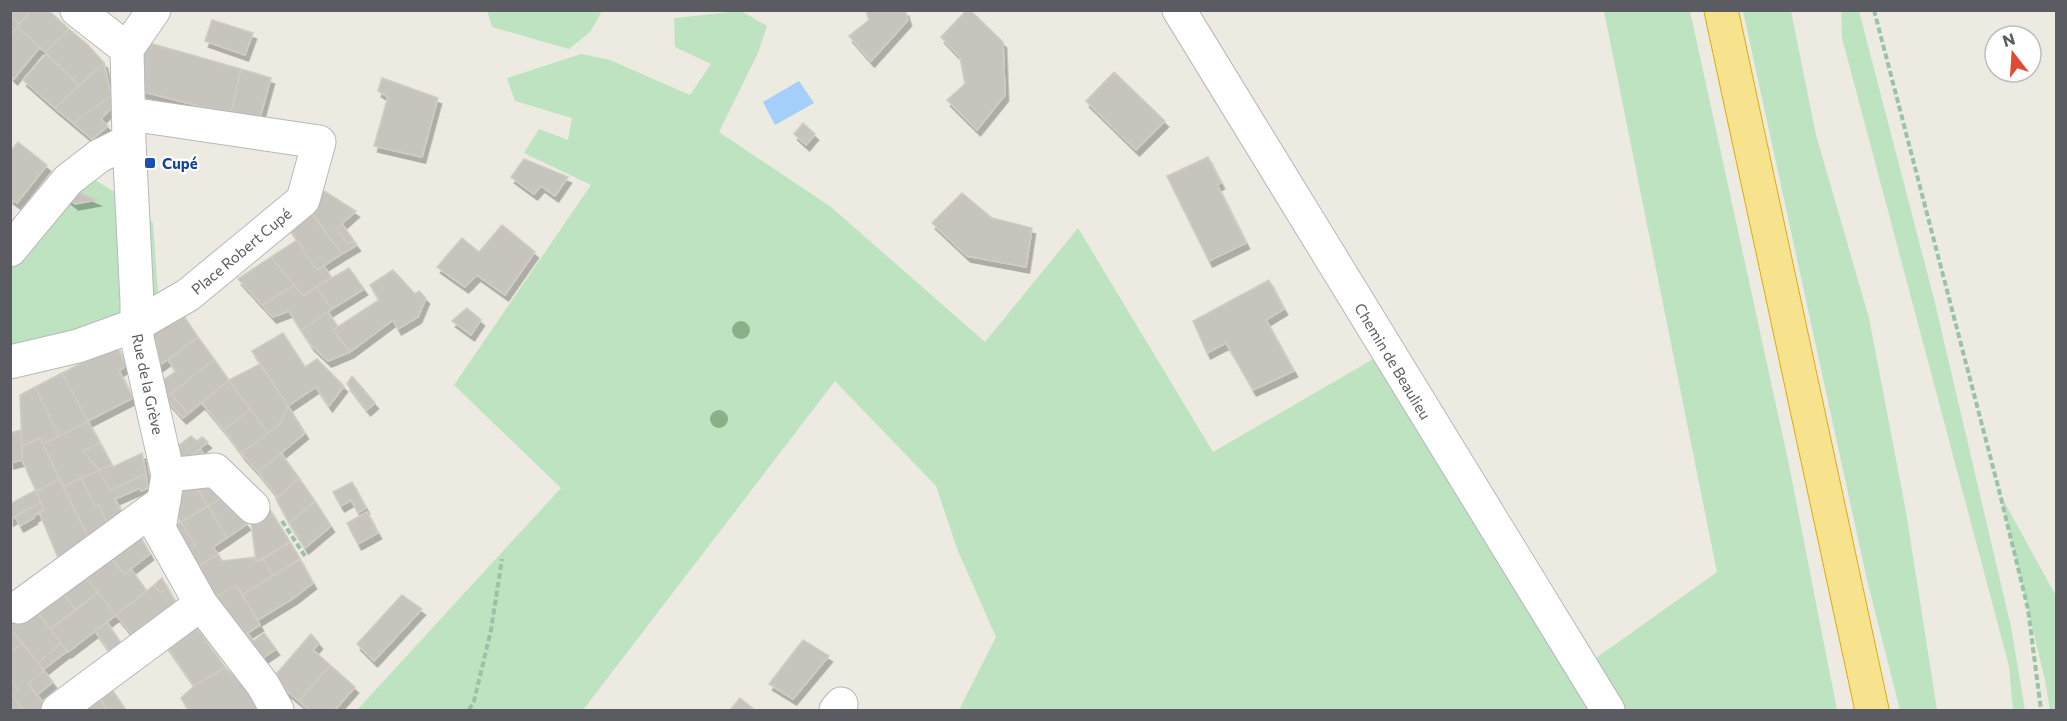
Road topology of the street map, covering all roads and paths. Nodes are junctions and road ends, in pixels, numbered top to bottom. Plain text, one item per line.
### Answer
1 (77, 10) edge
2 (154, 10) edge
3 (1179, 10) edge
4 (1721, 10) edge
5 (1874, 10) edge
6 (127, 49) junction
7 (129, 128) junction
8 (10, 250) edge
9 (136, 325) junction
10 (10, 362) edge
11 (166, 488) junction
12 (253, 507) dead end
13 (502, 559) dead end
14 (201, 604) junction
15 (19, 607) dead end
16 (1871, 705) edge
17 (58, 711) edge
18 (277, 711) edge
19 (469, 711) edge
20 (1608, 711) edge
21 (2041, 711) edge

1 - 6 street
2 - 6 street
3 - 20 street, Chemin de Beaulieu
4 - 16 highway
5 - 21 path
6 - 7 street, Rue de la Grève
7 - 8 street
7 - 9 street, Rue de la Grève
7 - 9 street, Place Robert Cupé
9 - 10 street, Place Robert Cupé
9 - 11 street, Rue de la Grève
11 - 12 street
11 - 14 street, Rue de la Grève
11 - 15 street
13 - 19 path
14 - 17 street
14 - 18 street, Rue de la Grève

